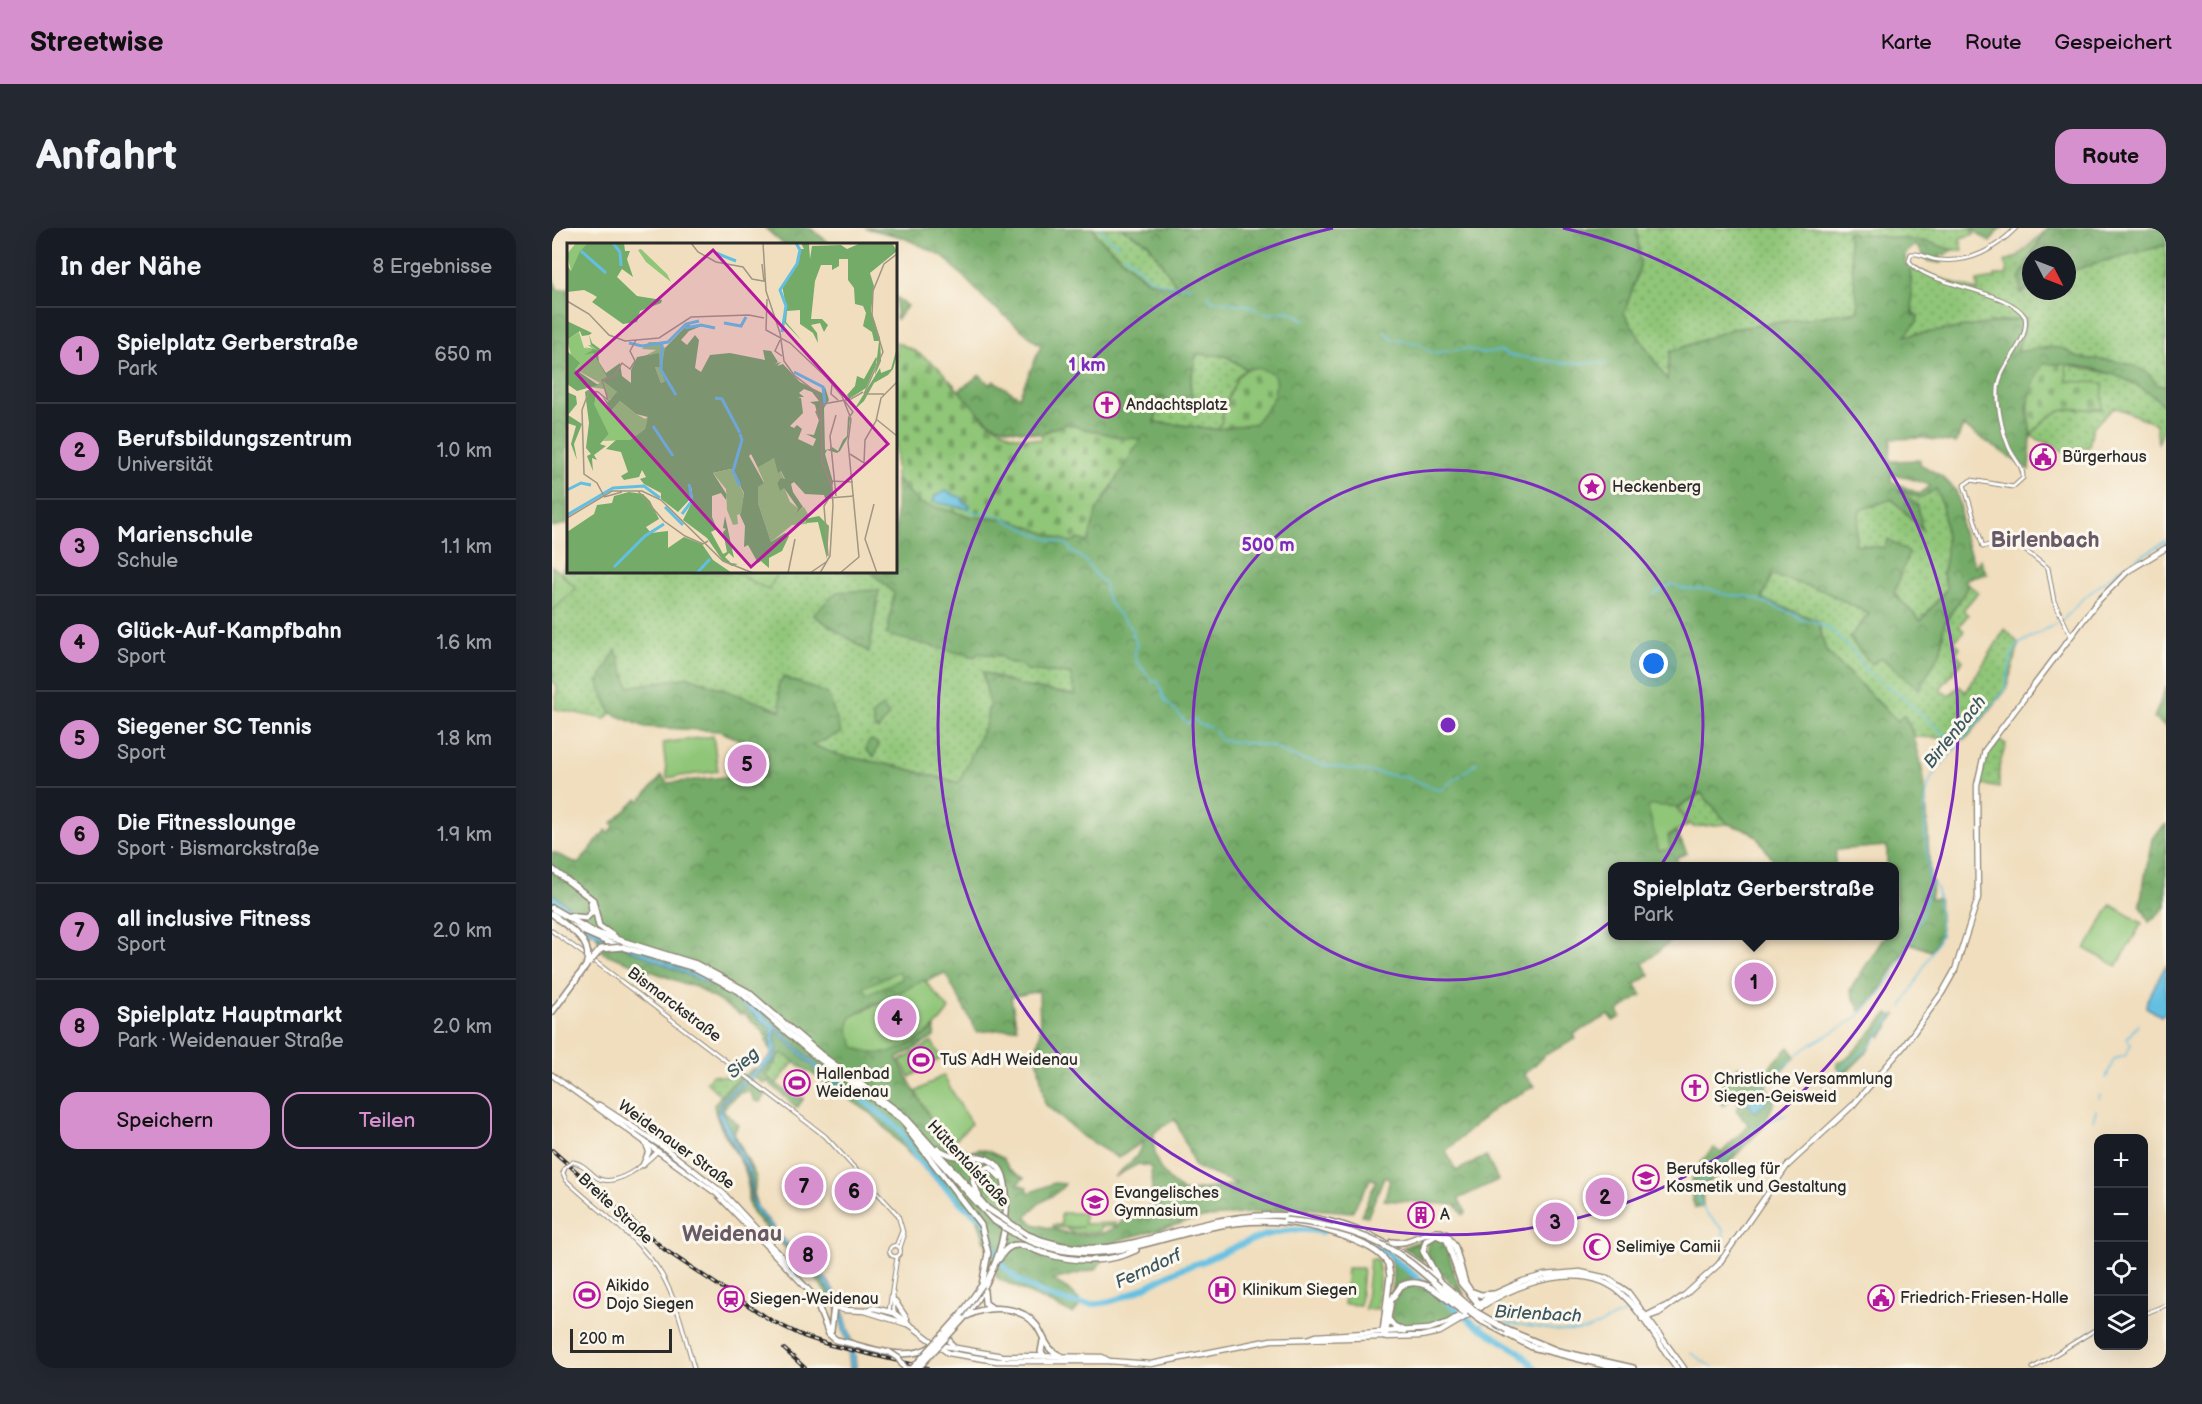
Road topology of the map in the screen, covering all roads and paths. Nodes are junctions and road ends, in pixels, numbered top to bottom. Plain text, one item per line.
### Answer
1 (2016, 228) edge
2 (2166, 548) edge
3 (2071, 636) junction
4 (552, 871) edge
5 (554, 913) edge
6 (594, 913) junction
7 (552, 931) edge
8 (625, 946) junction
9 (586, 966) junction
10 (552, 1012) edge
11 (552, 1075) edge
12 (901, 1119) junction
13 (629, 1126) junction
14 (644, 1140) junction
15 (932, 1144) junction
16 (660, 1148) junction
17 (643, 1165) junction
18 (1004, 1185) junction
19 (987, 1208) junction
20 (1285, 1220) junction
21 (1026, 1237) junction
22 (1383, 1240) junction
23 (1145, 1246) junction
24 (898, 1247) junction
25 (895, 1257) junction
26 (900, 1262) dead end
27 (895, 1268) junction
28 (994, 1268) junction
29 (1444, 1285) junction
30 (983, 1286) junction
31 (893, 1291) junction
32 (1472, 1291) junction
33 (1494, 1294) junction
34 (814, 1296) junction
35 (895, 1301) junction
36 (1674, 1302) junction
37 (1479, 1305) junction
38 (2166, 1305) edge
39 (834, 1306) junction
40 (997, 1310) junction
41 (865, 1311) junction
42 (892, 1312) junction
43 (2148, 1312) edge
44 (1659, 1313) junction
45 (1646, 1317) junction
46 (963, 1318) junction
47 (1389, 1318) junction
48 (892, 1319) junction
49 (1458, 1319) junction
50 (1482, 1321) junction
51 (827, 1322) junction
52 (912, 1326) junction
53 (1658, 1330) junction
54 (2094, 1330) edge
55 (1404, 1332) junction
56 (948, 1333) dead end
57 (1385, 1334) junction
58 (935, 1345) junction
59 (955, 1349) junction
60 (1046, 1350) junction
61 (889, 1352) junction
62 (1061, 1356) junction
63 (1044, 1359) junction
64 (1108, 1361) junction
65 (694, 1368) edge
66 (904, 1368) edge
67 (913, 1368) edge
68 (918, 1368) edge
69 (1616, 1368) edge
70 (1633, 1368) edge
71 (1677, 1368) edge
72 (1684, 1368) edge
73 (2033, 1368) edge

1 - 3 street
2 - 3 main road
3 - 36 main road
4 - 6 highway
5 - 6 highway
5 - 8 highway, Hüttentalstraße, bridge
5 - 9 highway, bridge
6 - 8 highway
7 - 24 street, Bismarckstraße
8 - 9 highway, bridge
8 - 12 highway, Hüttentalstraße
8 - 15 highway, Hüttentalstraße
9 - 10 highway
11 - 13 main road, Weidenauer Straße
12 - 21 highway, Hüttentalstraße, bridge
12 - 30 highway
13 - 14 main road, Weidenauer Straße
13 - 16 main road, Weidenauer Straße
14 - 16 main road, Weidenauer Straße
14 - 17 main road
15 - 18 highway
15 - 19 highway, Hüttentalstraße
16 - 17 street, Breite Straße
16 - 34 main road, Weidenauer Straße
17 - 65 street, Breite Straße, bridge
18 - 19 highway
18 - 28 highway, bridge
18 - 30 highway, bridge
19 - 21 highway, Hüttentalstraße, bridge
20 - 23 highway, Hüttentalstraße
20 - 50 highway, Hüttentalstraße, bridge
20 - 57 highway, bridge
21 - 22 highway, Hüttentalstraße, bridge
21 - 23 highway, Hüttentalstraße
22 - 29 highway, Hüttentalstraße, bridge
22 - 32 highway
23 - 28 highway
24 - 25 street, Bismarckstraße
24 - 25 street, Bismarckstraße
25 - 27 street, Bismarckstraße
26 - 27 street
27 - 31 street, Bismarckstraße
28 - 30 highway
29 - 37 highway
29 - 70 highway, Hüttentalstraße, bridge
30 - 40 highway
30 - 46 highway, bridge
30 - 58 highway, bridge
31 - 35 street, Bismarckstraße
31 - 42 street, Bismarckstraße
32 - 33 highway
32 - 37 highway
33 - 37 main road, Weidenauer Straße
33 - 45 main road, Weidenauer Straße
34 - 39 main road, Weidenauer Straße
34 - 51 highway
35 - 42 street, Bismarckstraße
35 - 52 main road
36 - 44 main road
36 - 45 main road
37 - 45 main road, Weidenauer Straße
37 - 49 main road, Weidenauer Straße, bridge
38 - 43 street
39 - 41 main road, Weidenauer Straße
39 - 51 highway
40 - 46 highway
40 - 60 highway
41 - 42 main road, Weidenauer Straße
41 - 48 main road, Weidenauer Straße
42 - 48 main road
42 - 52 main road, Weidenauer Straße
44 - 45 main road
44 - 53 main road
45 - 53 main road
45 - 71 main road
46 - 68 highway, bridge
47 - 50 highway, bridge
47 - 55 highway
47 - 57 highway
48 - 52 main road, Weidenauer Straße
49 - 55 main road, Weidenauer Straße
49 - 57 main road, Weidenauer Straße
50 - 69 highway, Hüttentalstraße
51 - 61 highway
52 - 58 main road, Weidenauer Straße
53 - 72 main road
54 - 73 street
55 - 57 main road, Weidenauer Straße
56 - 59 main road
57 - 64 main road, Weidenauer Straße
58 - 59 main road, Weidenauer Straße
58 - 61 highway, bridge
58 - 63 main road, Weidenauer Straße
58 - 67 highway, bridge
59 - 63 main road, Weidenauer Straße
60 - 62 highway
60 - 63 highway
61 - 66 highway, bridge
62 - 63 main road, Weidenauer Straße
62 - 64 main road, Weidenauer Straße
63 - 64 main road, Weidenauer Straße

